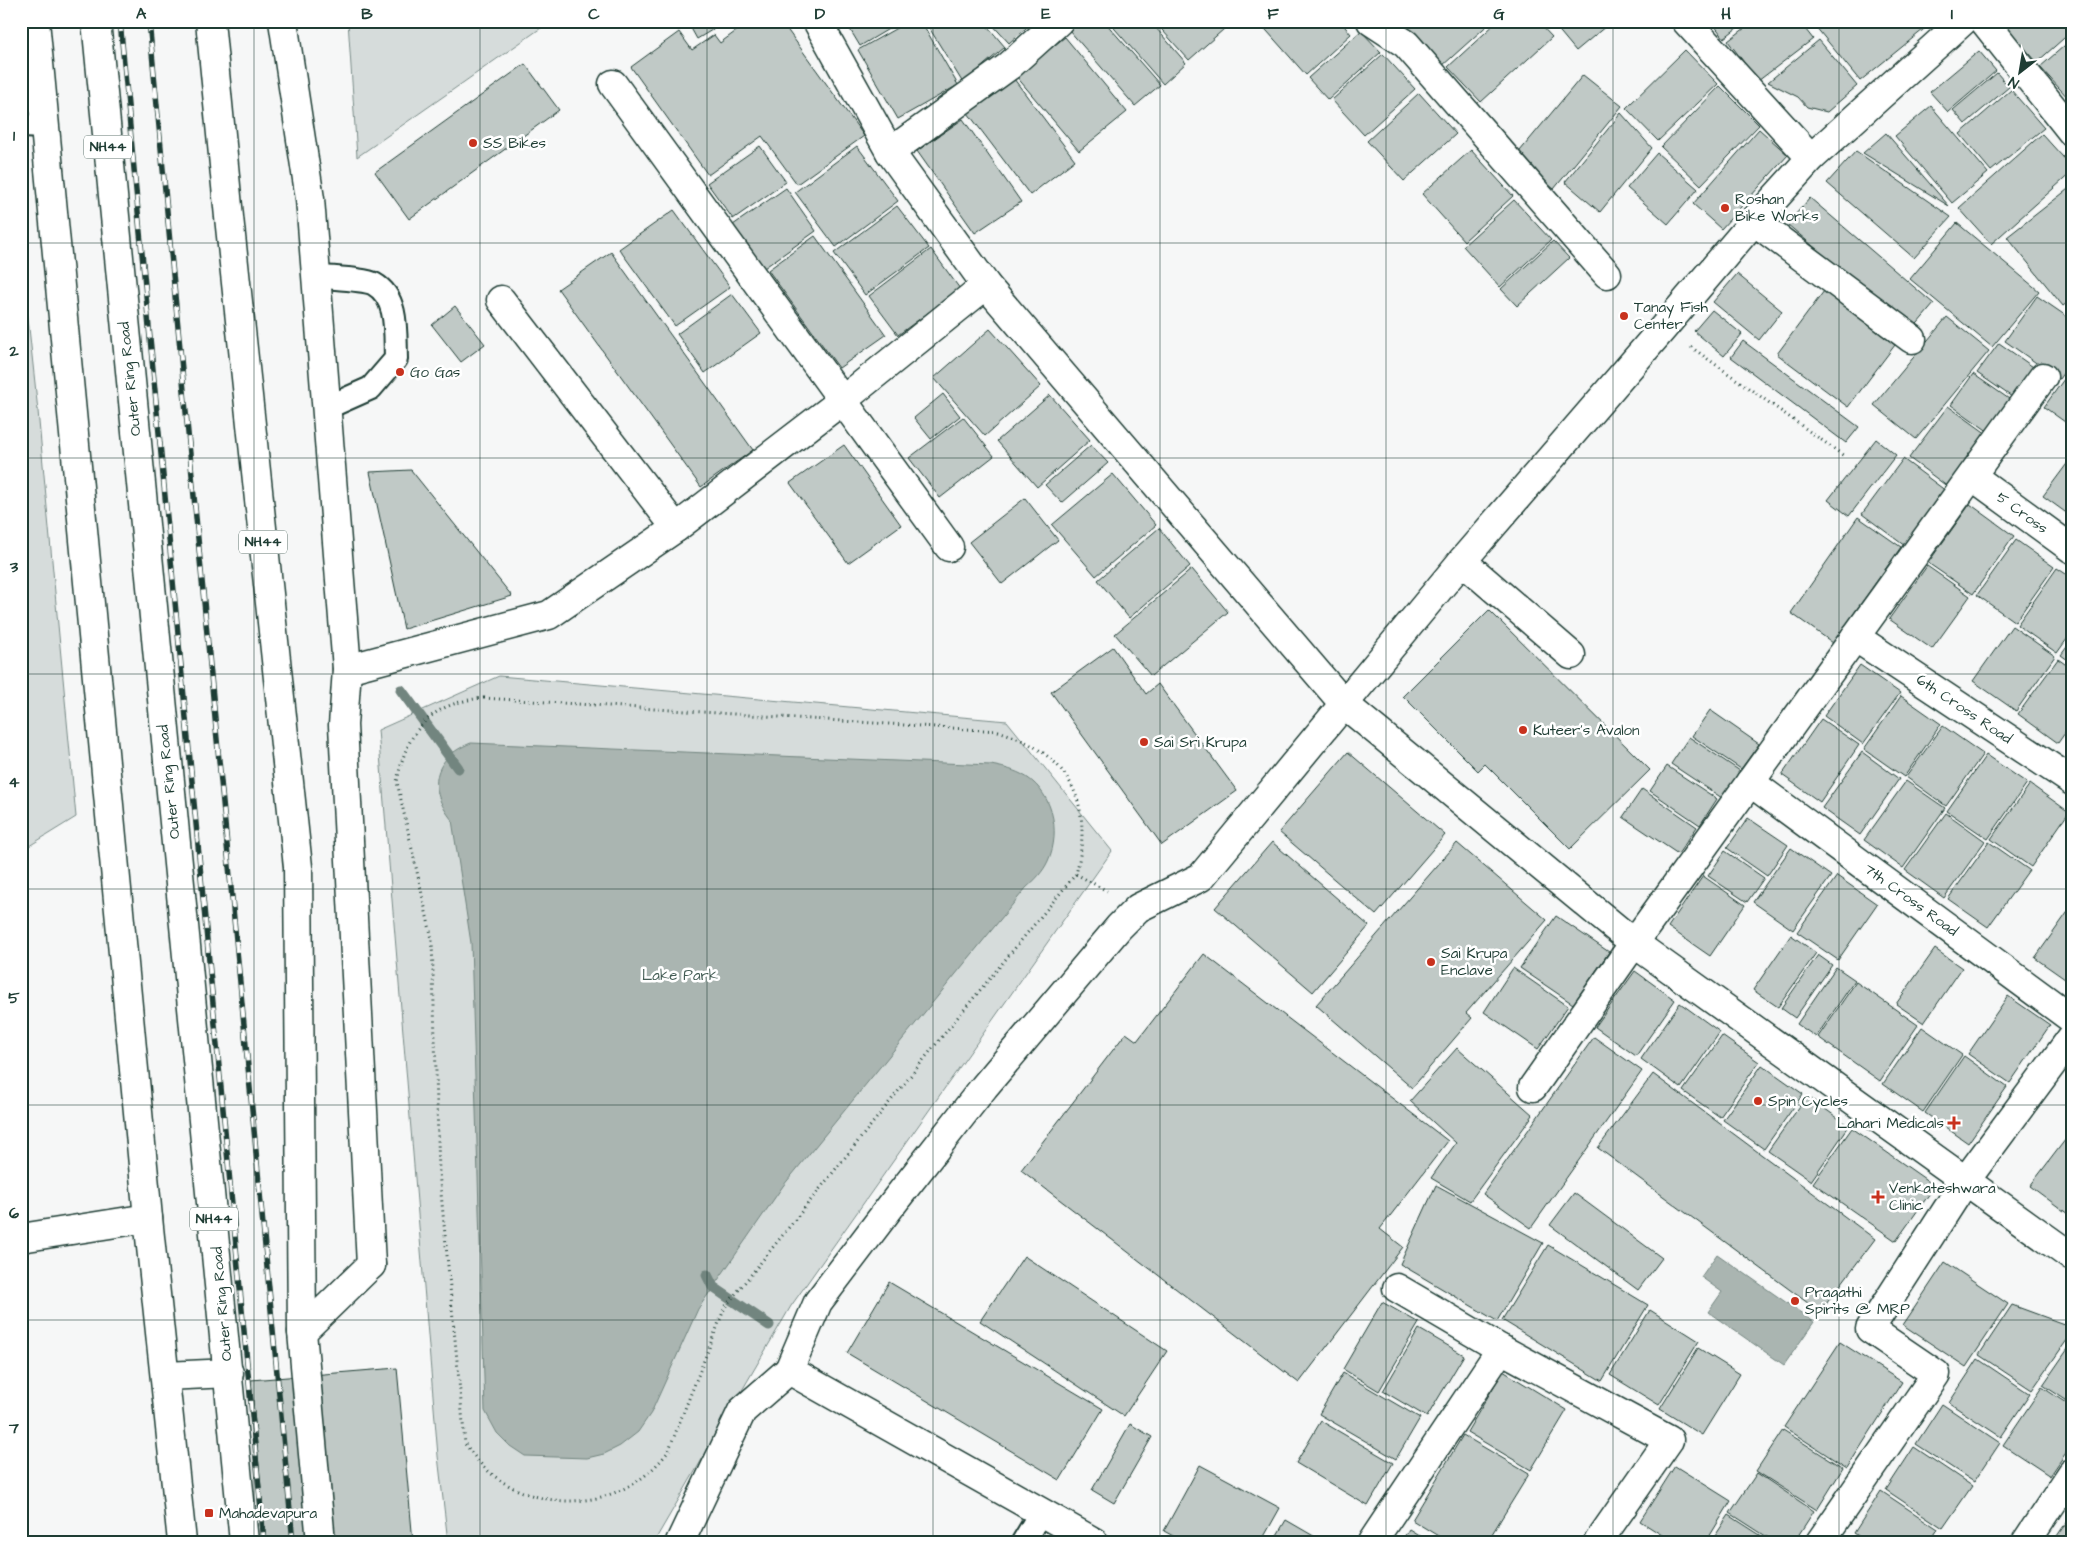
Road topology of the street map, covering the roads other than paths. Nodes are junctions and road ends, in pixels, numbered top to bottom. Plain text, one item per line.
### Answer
1 (35, 21) edge
2 (96, 21) edge
3 (210, 21) edge
4 (282, 21) edge
5 (817, 21) edge
6 (1059, 21) edge
7 (1372, 21) edge
8 (1686, 21) edge
9 (1964, 21) edge
10 (1984, 21) edge
11 (613, 84) dead end
12 (33, 126) edge
13 (2072, 132) edge
14 (890, 152) junction
15 (1811, 158) junction
16 (1754, 220) junction
17 (1607, 274) dead end
18 (315, 276) junction
19 (986, 285) junction
20 (501, 300) dead end
21 (1912, 339) dead end
22 (2043, 377) dead end
23 (843, 400) junction
24 (326, 408) junction
25 (1972, 476) junction
26 (676, 528) junction
27 (949, 547) dead end
28 (2072, 549) edge
29 (1462, 561) junction
30 (1855, 637) junction
31 (1571, 655) dead end
32 (347, 669) junction
33 (1344, 704) junction
34 (2072, 781) edge
35 (1750, 782) junction
36 (1634, 943) junction
37 (2072, 1018) edge
38 (2072, 1037) edge
39 (1533, 1087) dead end
40 (1966, 1180) junction
41 (148, 1218) junction
42 (21, 1238) edge
43 (2072, 1258) edge
44 (1397, 1288) dead end
45 (302, 1332) junction
46 (1501, 1350) junction
47 (789, 1370) junction
48 (229, 1374) junction
49 (166, 1376) junction
50 (2072, 1473) edge
51 (1041, 1512) junction
52 (182, 1542) edge
53 (244, 1542) edge
54 (321, 1542) edge
55 (680, 1542) edge
56 (1023, 1542) edge
57 (1094, 1542) edge
58 (1372, 1542) edge
59 (1598, 1542) edge
60 (1820, 1542) edge
61 (2026, 1542) edge

1 - 12 main road
2 - 48 main road, Outer Ring Road / NH44
3 - 45 main road, NH44
4 - 18 main road
5 - 14 main road
6 - 14 main road
7 - 17 main road
8 - 15 main road
9 - 15 main road
10 - 13 main road
11 - 23 main road
12 - 41 main road
14 - 19 main road
15 - 16 main road
16 - 21 main road
16 - 29 main road
18 - 24 main road
18 - 24 lane
19 - 23 main road
19 - 33 main road
20 - 26 main road
22 - 25 main road
23 - 26 main road
23 - 27 main road
24 - 32 main road
25 - 28 main road, 5 Cross
25 - 30 main road
26 - 32 main road
29 - 31 main road
29 - 33 main road
30 - 34 main road, 6th Cross Road
30 - 35 main road
32 - 45 main road
33 - 36 main road
33 - 47 main road
35 - 36 main road
35 - 37 main road, 7th Cross Road
36 - 39 main road
36 - 40 main road
38 - 40 main road
40 - 43 main road
40 - 60 main road
41 - 42 main road
41 - 49 main road
44 - 46 main road
45 - 54 main road, NH44
46 - 58 main road
46 - 59 main road
47 - 51 main road
47 - 55 main road
48 - 49 main road
48 - 53 main road, Outer Ring Road / NH44
49 - 52 main road
50 - 61 main road
51 - 56 lane
51 - 57 main road

